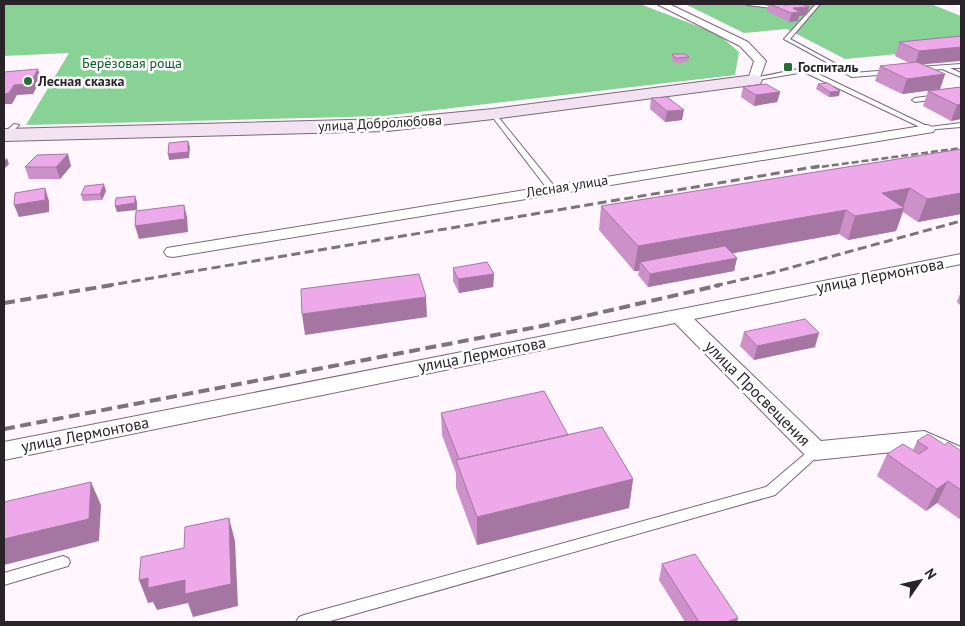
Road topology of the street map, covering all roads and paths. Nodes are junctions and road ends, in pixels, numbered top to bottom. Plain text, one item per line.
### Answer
1 (662, 4) edge
2 (748, 4) edge
3 (818, 4) edge
4 (785, 8) edge
5 (803, 10) edge
6 (812, 10) junction
7 (833, 64) junction
8 (961, 66) edge
9 (943, 67) junction
10 (803, 69) junction
11 (907, 70) edge
12 (898, 71) edge
13 (961, 75) edge
14 (754, 80) junction
15 (961, 94) edge
16 (915, 100) dead end
17 (493, 114) junction
18 (961, 125) edge
19 (928, 128) junction
20 (8, 132) edge
21 (552, 189) junction
22 (173, 252) dead end
23 (961, 259) edge
24 (678, 315) junction
25 (4, 451) edge
26 (816, 452) junction
27 (961, 457) edge
28 (64, 562) dead end
29 (4, 580) edge
30 (304, 622) edge

1 - 14 street
2 - 4 lane
3 - 6 lane
5 - 6 lane
6 - 7 lane
7 - 10 lane
7 - 12 lane
8 - 9 lane
9 - 11 lane
9 - 13 lane
10 - 14 lane
10 - 19 lane
14 - 17 street, улица Добролюбова
15 - 16 lane
17 - 20 street, улица Добролюбова
17 - 21 lane
18 - 19 lane, Лесная улица
19 - 21 street, Лесная улица
21 - 22 street, Лесная улица
23 - 24 street, улица Лермонтова
24 - 25 street, улица Лермонтова
24 - 26 street, улица Просвещения
26 - 27 street, улица Просвещения
26 - 30 lane
28 - 29 lane

